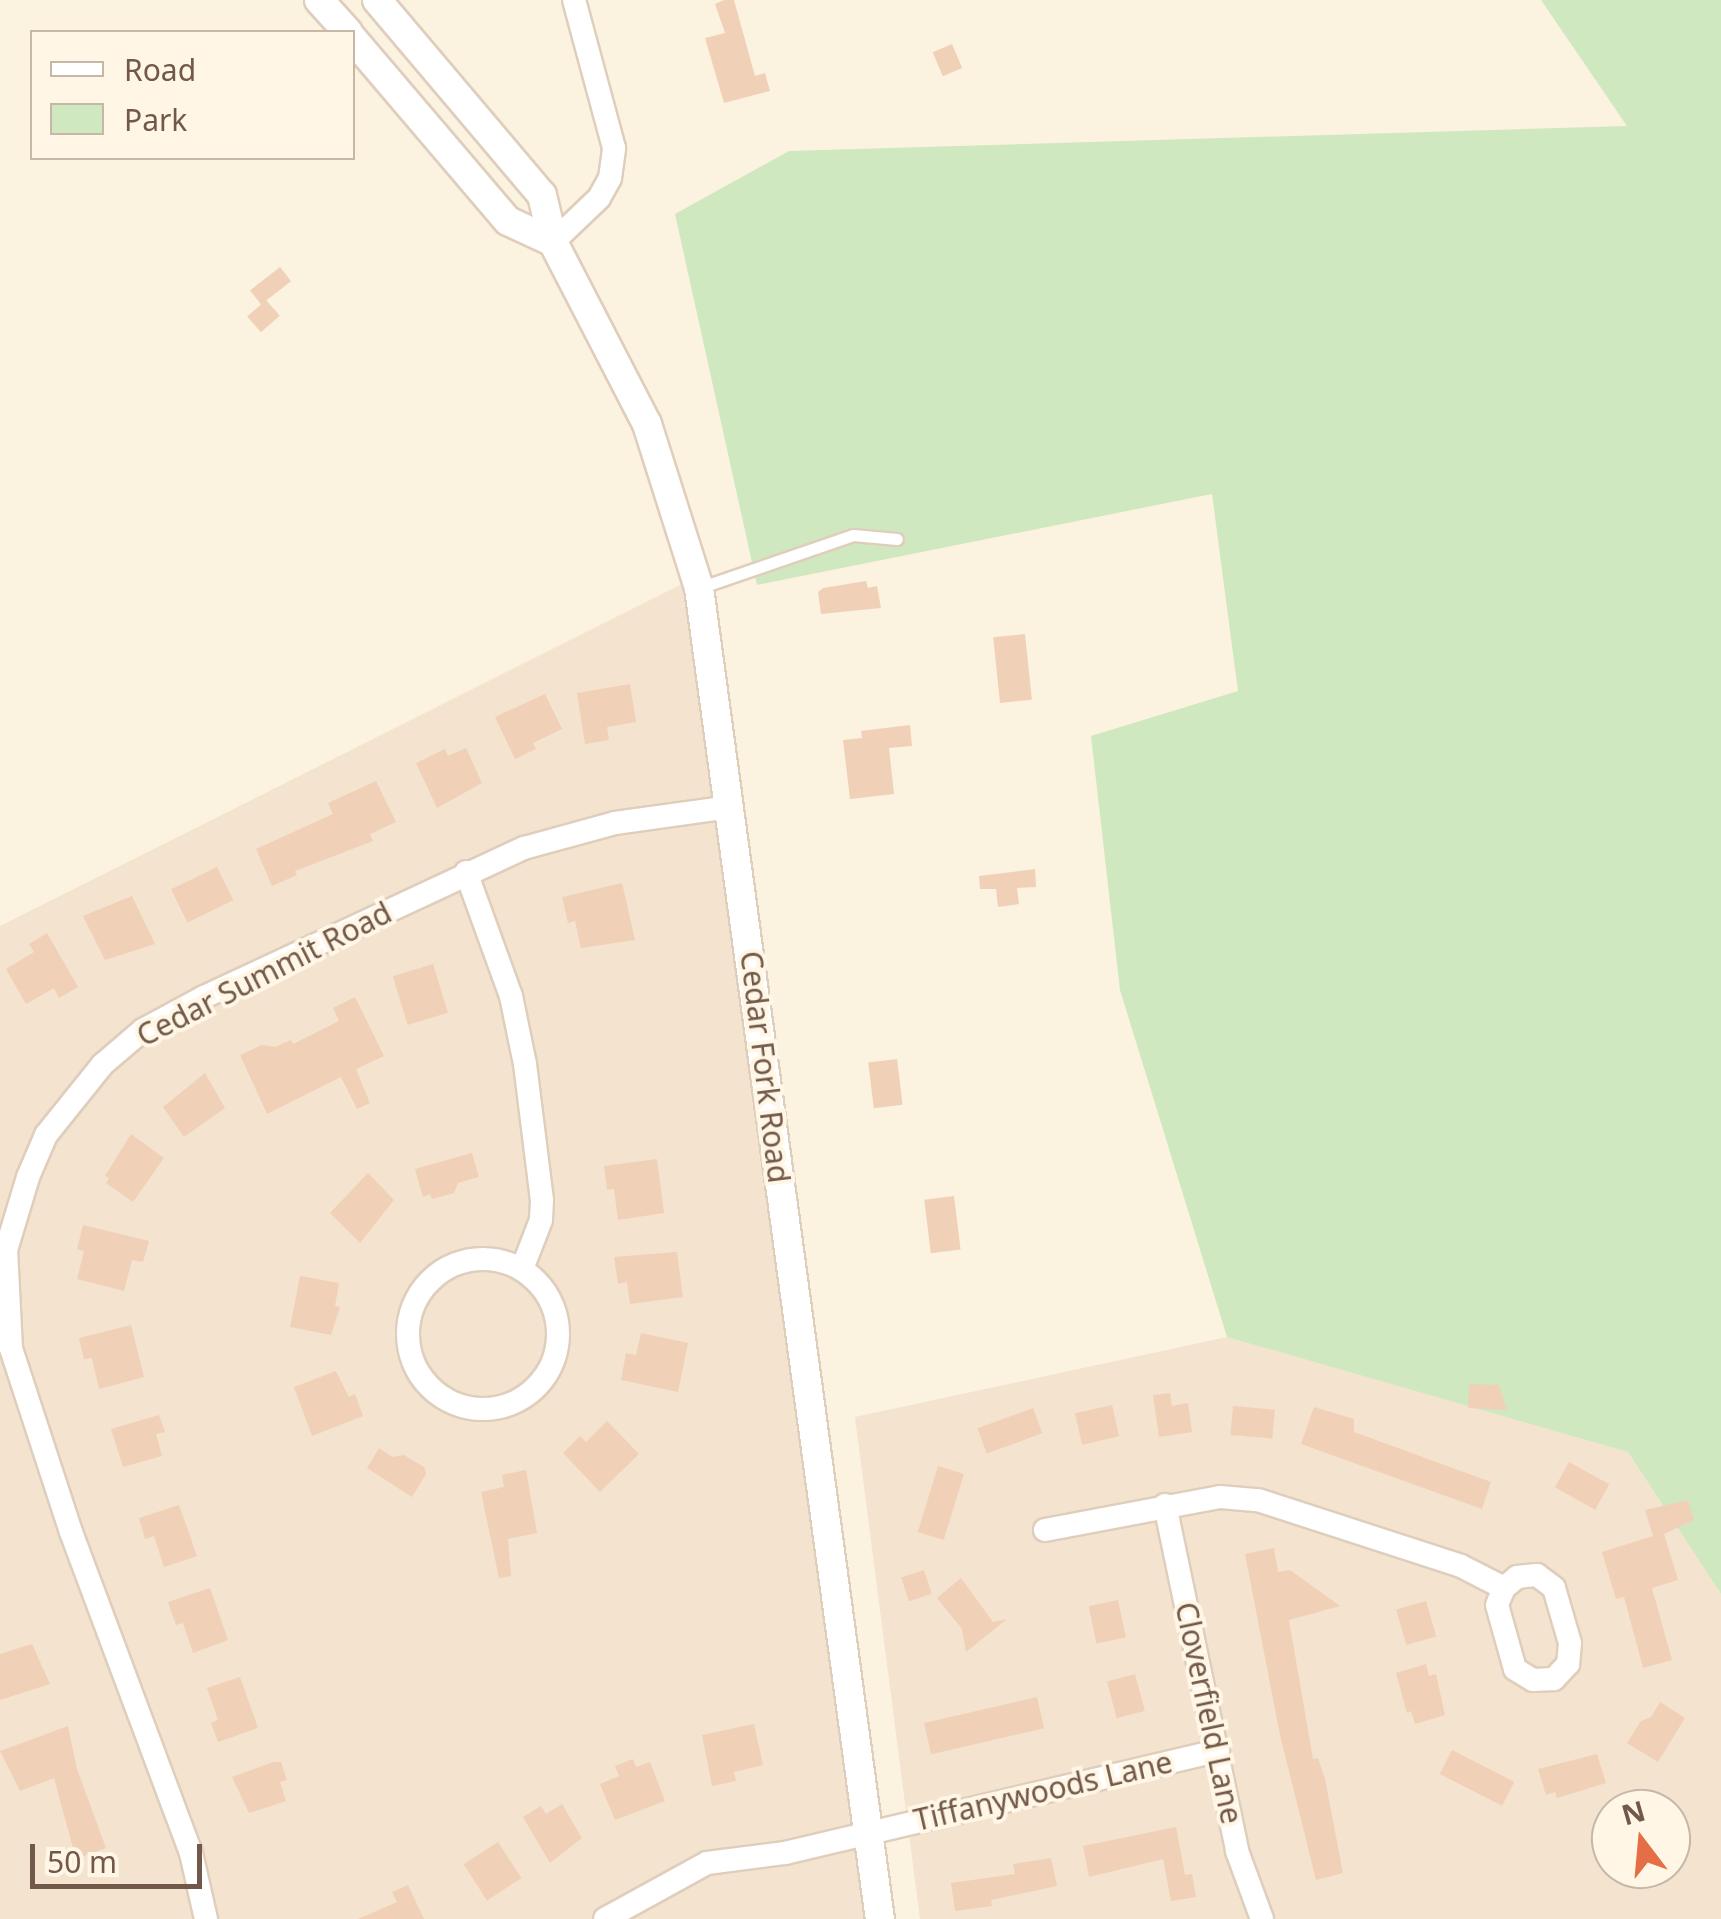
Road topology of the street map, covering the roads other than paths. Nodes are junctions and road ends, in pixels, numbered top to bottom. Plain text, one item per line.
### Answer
1 (319, 0) edge
2 (376, 0) edge
3 (574, 0) edge
4 (346, 30) edge
5 (355, 42) edge
6 (553, 242) junction
7 (897, 538) dead end
8 (699, 588) junction
9 (731, 807) junction
10 (466, 872) junction
11 (3, 1250) edge
12 (522, 1269) junction
13 (1164, 1505) junction
14 (1045, 1530) dead end
15 (1504, 1588) junction
16 (1218, 1751) junction
17 (868, 1832) junction
18 (606, 1918) edge
19 (206, 1919) edge
20 (880, 1919) edge
21 (1262, 1919) edge

1 - 4 street
2 - 6 street, Cedar Fork Road
3 - 6 street
5 - 6 street
6 - 8 street, Cedar Fork Road
7 - 8 lane
8 - 9 street, Cedar Fork Road
9 - 10 street, Cedar Summit Road
9 - 17 street, Cedar Fork Road
10 - 11 street, Cedar Summit Road
10 - 12 street
11 - 19 street, Cedar Summit Road
12 - 12 street
13 - 14 street
13 - 15 street
13 - 16 street, Cloverfield Lane
15 - 15 street
16 - 17 street, Tiffanywoods Lane
16 - 21 street, Cloverfield Lane
17 - 18 street, Tiffanywoods Lane
17 - 20 street, Cedar Fork Road

